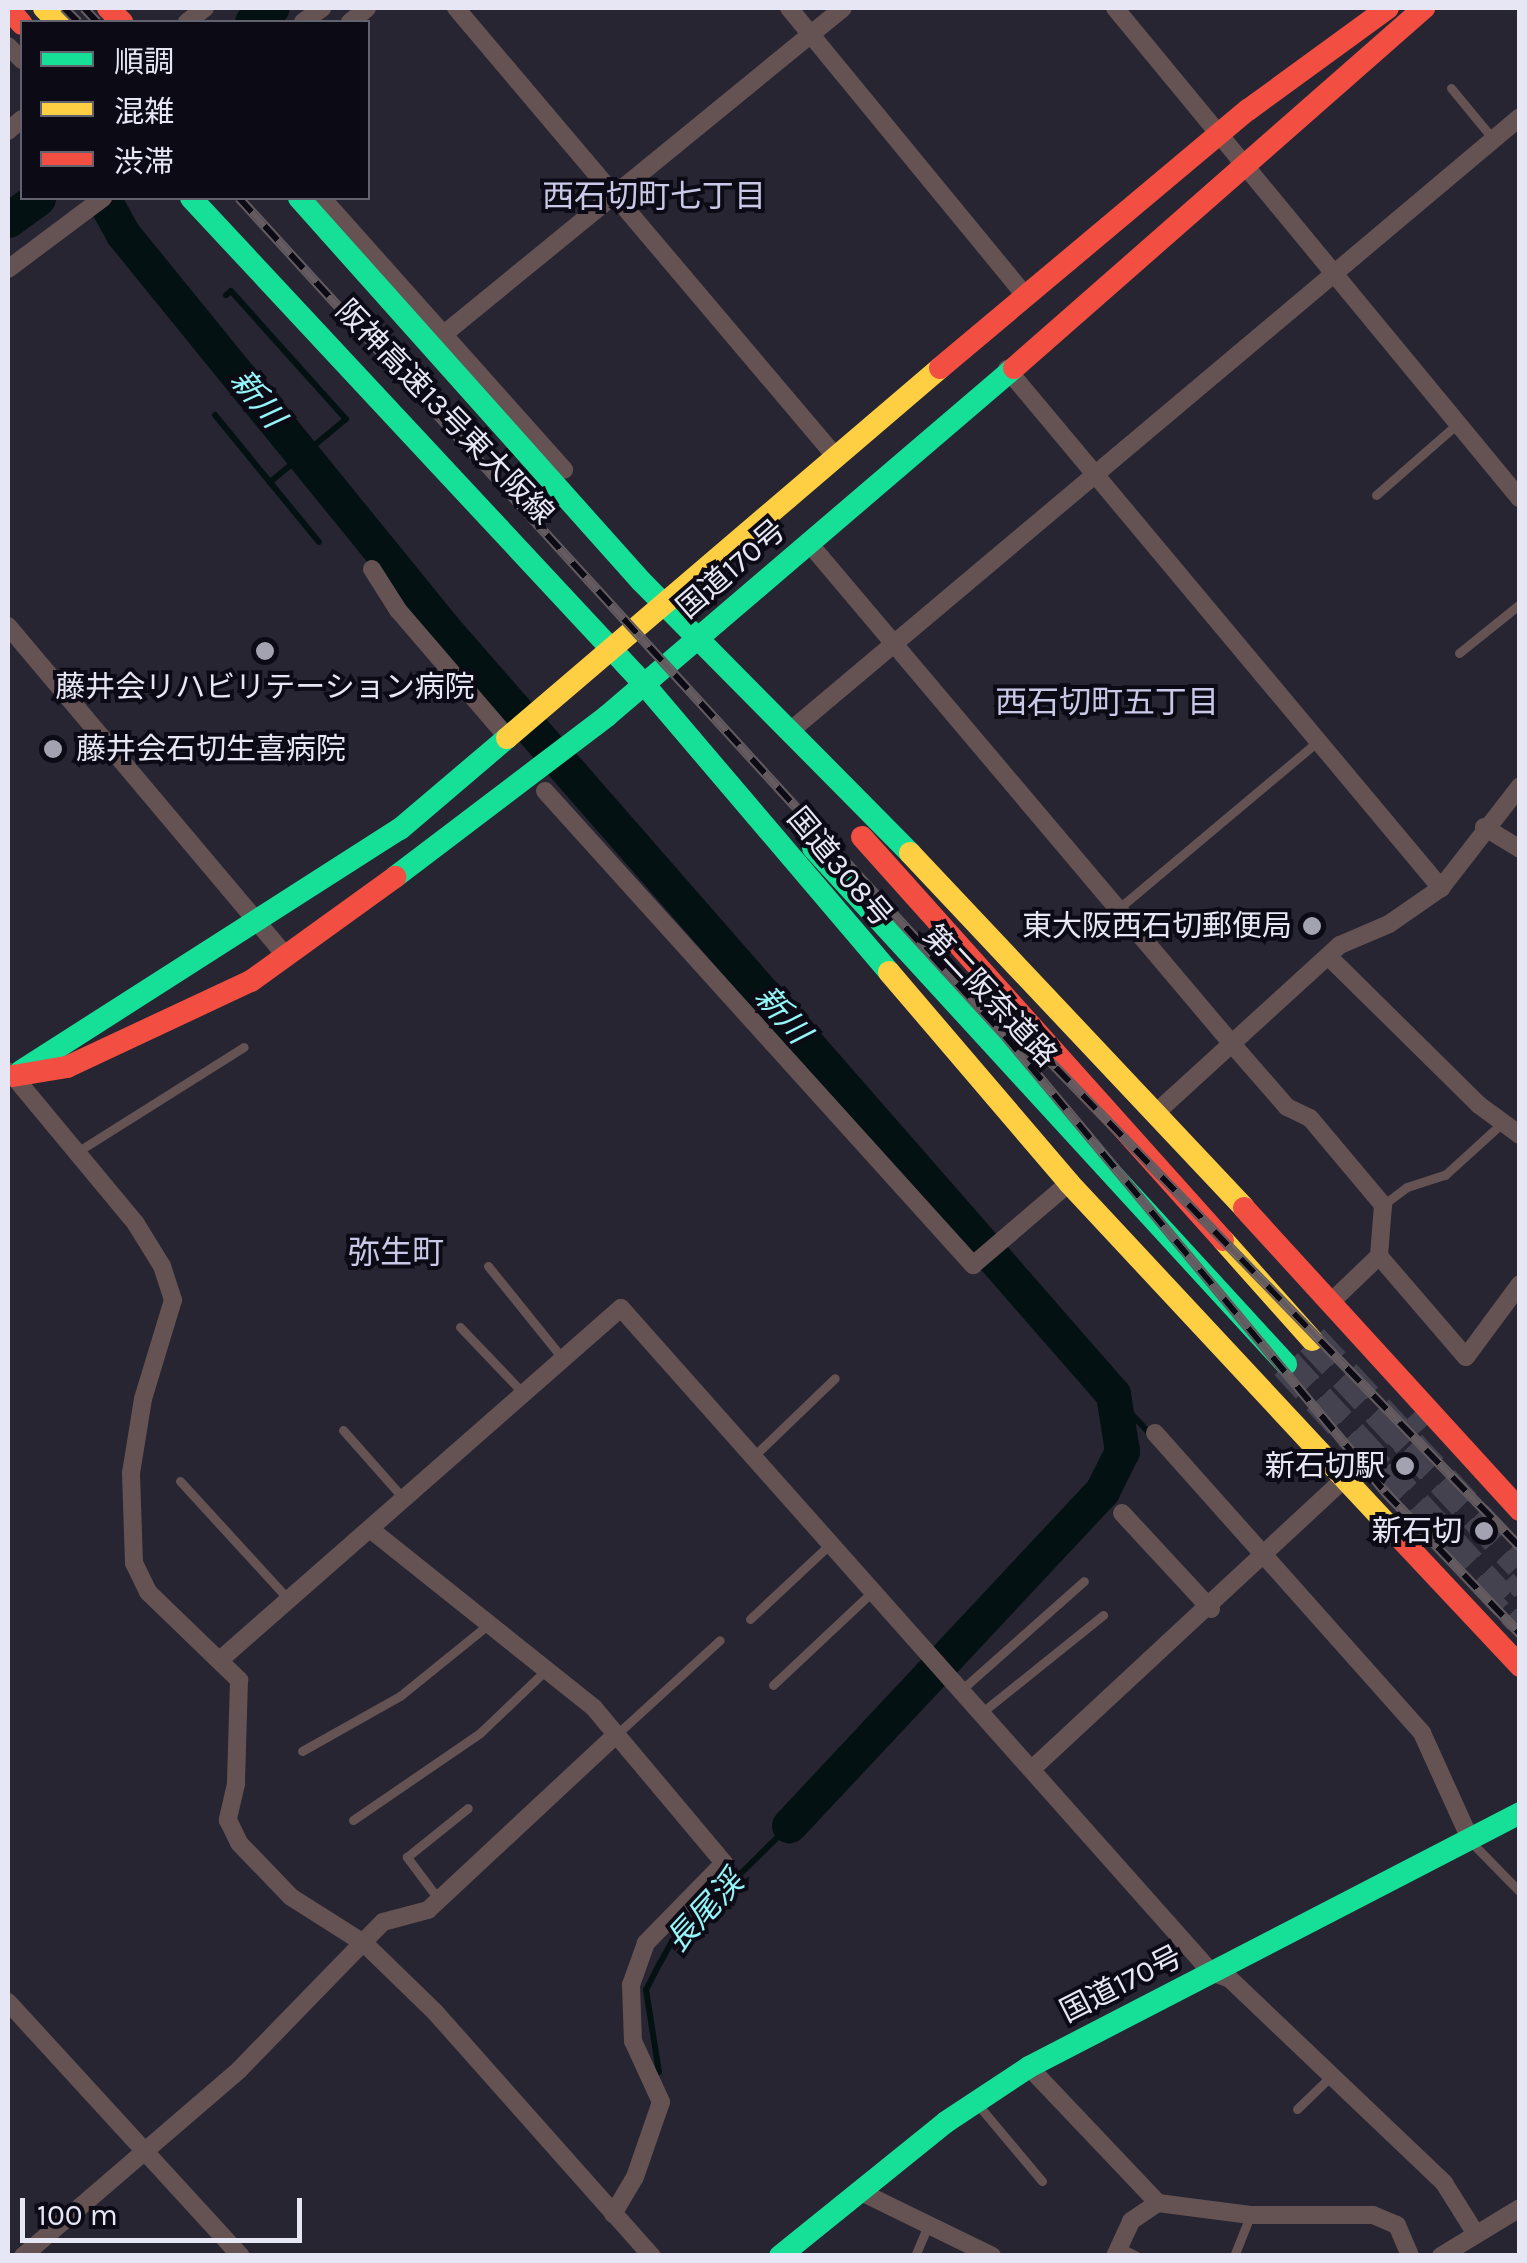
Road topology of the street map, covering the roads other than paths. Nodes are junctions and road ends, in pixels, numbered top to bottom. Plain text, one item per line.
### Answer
1 (456, 8) edge
2 (789, 8) edge
3 (843, 8) edge
4 (1115, 8) edge
5 (1388, 8) edge
6 (1424, 8) edge
7 (811, 34) junction
8 (1450, 88) dead end
9 (1520, 117) edge
10 (1220, 136) junction
11 (1493, 139) junction
12 (1248, 169) junction
13 (614, 197) junction
14 (100, 200) edge
15 (176, 200) edge
16 (196, 200) edge
17 (196, 200) edge
18 (220, 200) edge
19 (300, 200) edge
20 (300, 200) edge
21 (324, 200) edge
22 (8, 269) edge
23 (1332, 274) junction
24 (1025, 295) junction
25 (444, 334) junction
26 (1007, 369) junction
27 (1457, 424) junction
28 (836, 458) junction
29 (1092, 474) junction
30 (1376, 494) dead end
31 (1520, 500) edge
32 (602, 538) junction
33 (808, 542) junction
34 (537, 566) junction
35 (372, 569) dead end
36 (1520, 604) edge
37 (667, 606) junction
38 (8, 626) edge
39 (691, 637) junction
40 (892, 642) junction
41 (614, 651) junction
42 (1459, 653) dead end
43 (646, 677) junction
44 (790, 732) junction
45 (513, 736) junction
46 (1318, 742) junction
47 (1520, 786) edge
48 (545, 791) dead end
49 (862, 809) junction
50 (1484, 827) junction
51 (1520, 849) edge
52 (798, 861) junction
53 (1442, 888) junction
54 (1118, 909) junction
55 (259, 920) junction
56 (286, 956) junction
57 (1328, 956) junction
58 (1232, 1044) junction
59 (244, 1047) dead end
60 (9, 1074) edge
61 (1159, 1110) junction
62 (1501, 1124) junction
63 (1520, 1135) edge
64 (74, 1154) junction
65 (1070, 1183) junction
66 (1383, 1205) junction
67 (1379, 1256) junction
68 (488, 1266) dead end
69 (1520, 1284) edge
70 (1332, 1302) junction
71 (460, 1327) dead end
72 (563, 1359) junction
73 (835, 1378) dead end
74 (524, 1394) junction
75 (343, 1430) dead end
76 (1155, 1433) dead end
77 (752, 1458) junction
78 (1346, 1477) junction
79 (180, 1481) dead end
80 (404, 1500) junction
81 (1519, 1508) edge
82 (1122, 1513) dead end
83 (370, 1530) junction
84 (829, 1545) junction
85 (1269, 1555) junction
86 (1084, 1581) dead end
87 (871, 1592) junction
88 (289, 1600) junction
89 (1210, 1609) junction
90 (1102, 1615) dead end
91 (750, 1620) dead end
92 (490, 1623) junction
93 (720, 1640) dead end
94 (221, 1659) junction
95 (1520, 1666) edge
96 (547, 1669) junction
97 (772, 1685) dead end
98 (959, 1692) junction
99 (979, 1715) junction
100 (617, 1734) junction
101 (302, 1751) dead end
102 (1032, 1769) junction
103 (468, 1808) dead end
104 (1520, 1814) edge
105 (353, 1820) dead end
106 (1470, 1839) junction
107 (1520, 1892) edge
108 (440, 1900) junction
109 (365, 1944) junction
110 (1211, 1972) junction
111 (8, 2002) edge
112 (1029, 2067) junction
113 (1329, 2078) junction
114 (976, 2102) junction
115 (1297, 2109) dead end
116 (143, 2152) junction
117 (1042, 2180) dead end
118 (859, 2191) junction
119 (1158, 2203) junction
120 (1520, 2208) edge
121 (614, 2214) junction
122 (1250, 2216) junction
123 (929, 2223) junction
124 (1474, 2231) junction
125 (1117, 2251) edge
126 (23, 2256) edge
127 (241, 2256) edge
128 (652, 2256) edge
129 (780, 2256) edge
130 (915, 2256) edge
131 (992, 2256) edge
132 (1137, 2256) edge
133 (1234, 2256) edge
134 (1410, 2256) edge
135 (1441, 2256) edge

1 - 13 street
2 - 7 street
3 - 7 street
4 - 10 street
5 - 10 highway, 国道170号
6 - 12 highway, 国道170号
7 - 13 street
7 - 24 street
8 - 11 lane
9 - 11 street
10 - 12 street
10 - 24 highway, 国道170号
11 - 23 street
12 - 23 street
12 - 26 highway, 国道170号
13 - 25 street
13 - 28 street
14 - 22 street
15 - 34 street
16 - 34 highway, 国道308号
17 - 43 highway, 阪神高速13号東大阪線
18 - 41 highway
19 - 32 highway, 国道308号
20 - 39 highway, 阪神高速13号東大阪線
21 - 25 street
23 - 27 street
23 - 29 street
24 - 28 highway, 国道170号
25 - 32 street
26 - 29 street
26 - 33 highway, 国道170号
27 - 30 lane
27 - 31 street
28 - 37 highway, 国道170号
29 - 40 street
29 - 46 street
32 - 37 highway, 国道308号
33 - 39 highway, 国道170号
33 - 40 street
34 - 41 highway, 国道308号
35 - 45 street
36 - 42 lane
37 - 39 highway, 国道308号
37 - 41 highway, 国道170号
38 - 55 street
39 - 43 highway, 国道170号
39 - 44 highway, 国道308号
39 - 49 highway, 第二阪奈道路
40 - 44 street
40 - 54 street
41 - 43 highway, 国道308号
41 - 45 highway, 国道170号
43 - 52 highway, 国道308号
43 - 52 highway, 第二阪奈道路
43 - 56 highway, 国道170号
44 - 49 highway, 国道308号
45 - 55 highway, 国道170号
46 - 53 street
46 - 54 lane
47 - 50 street
48 - 65 street
49 - 61 highway, 国道308号
50 - 51 street
50 - 53 street
52 - 65 highway, 国道308号
53 - 57 street
54 - 58 street
55 - 56 street
55 - 60 highway, 国道170号
56 - 60 highway, 国道170号
57 - 58 street
57 - 62 street
58 - 61 street
58 - 66 street
59 - 64 lane
60 - 64 street
61 - 70 highway, 国道308号
62 - 63 street
62 - 66 lane
64 - 94 street
65 - 78 highway, 国道308号
66 - 67 street
67 - 69 street
67 - 70 street
68 - 72 lane
70 - 81 highway, 国道308号
71 - 74 lane
72 - 74 street
72 - 77 street
73 - 77 lane
74 - 80 street
75 - 80 lane
76 - 85 street
77 - 84 street
78 - 85 street
78 - 95 highway, 国道308号
79 - 88 lane
80 - 83 street
82 - 89 street
83 - 88 street
83 - 92 street
84 - 87 street
84 - 91 lane
85 - 89 street
85 - 106 street
86 - 98 lane
87 - 97 lane
87 - 98 street
88 - 94 street
89 - 102 street
90 - 99 lane
92 - 96 street
92 - 101 lane
93 - 100 lane
94 - 109 street
96 - 100 street
96 - 105 lane
98 - 99 street
99 - 102 street
100 - 108 street
100 - 121 street
102 - 110 street
103 - 108 lane
104 - 106 highway, 国道170号
106 - 107 lane
106 - 110 highway, 国道170号
108 - 109 street
109 - 116 street
109 - 121 street
110 - 112 highway, 国道170号
110 - 113 street
111 - 116 street
112 - 114 highway, 国道170号
112 - 119 street
113 - 115 lane
113 - 124 street
114 - 117 lane
114 - 118 highway, 国道170号
116 - 126 street
116 - 127 street
118 - 123 street
118 - 129 highway, 国道170号
119 - 122 street
119 - 125 street
120 - 124 street
121 - 128 street
122 - 133 lane
122 - 134 street
123 - 130 lane
123 - 131 street
124 - 135 street
125 - 132 lane

